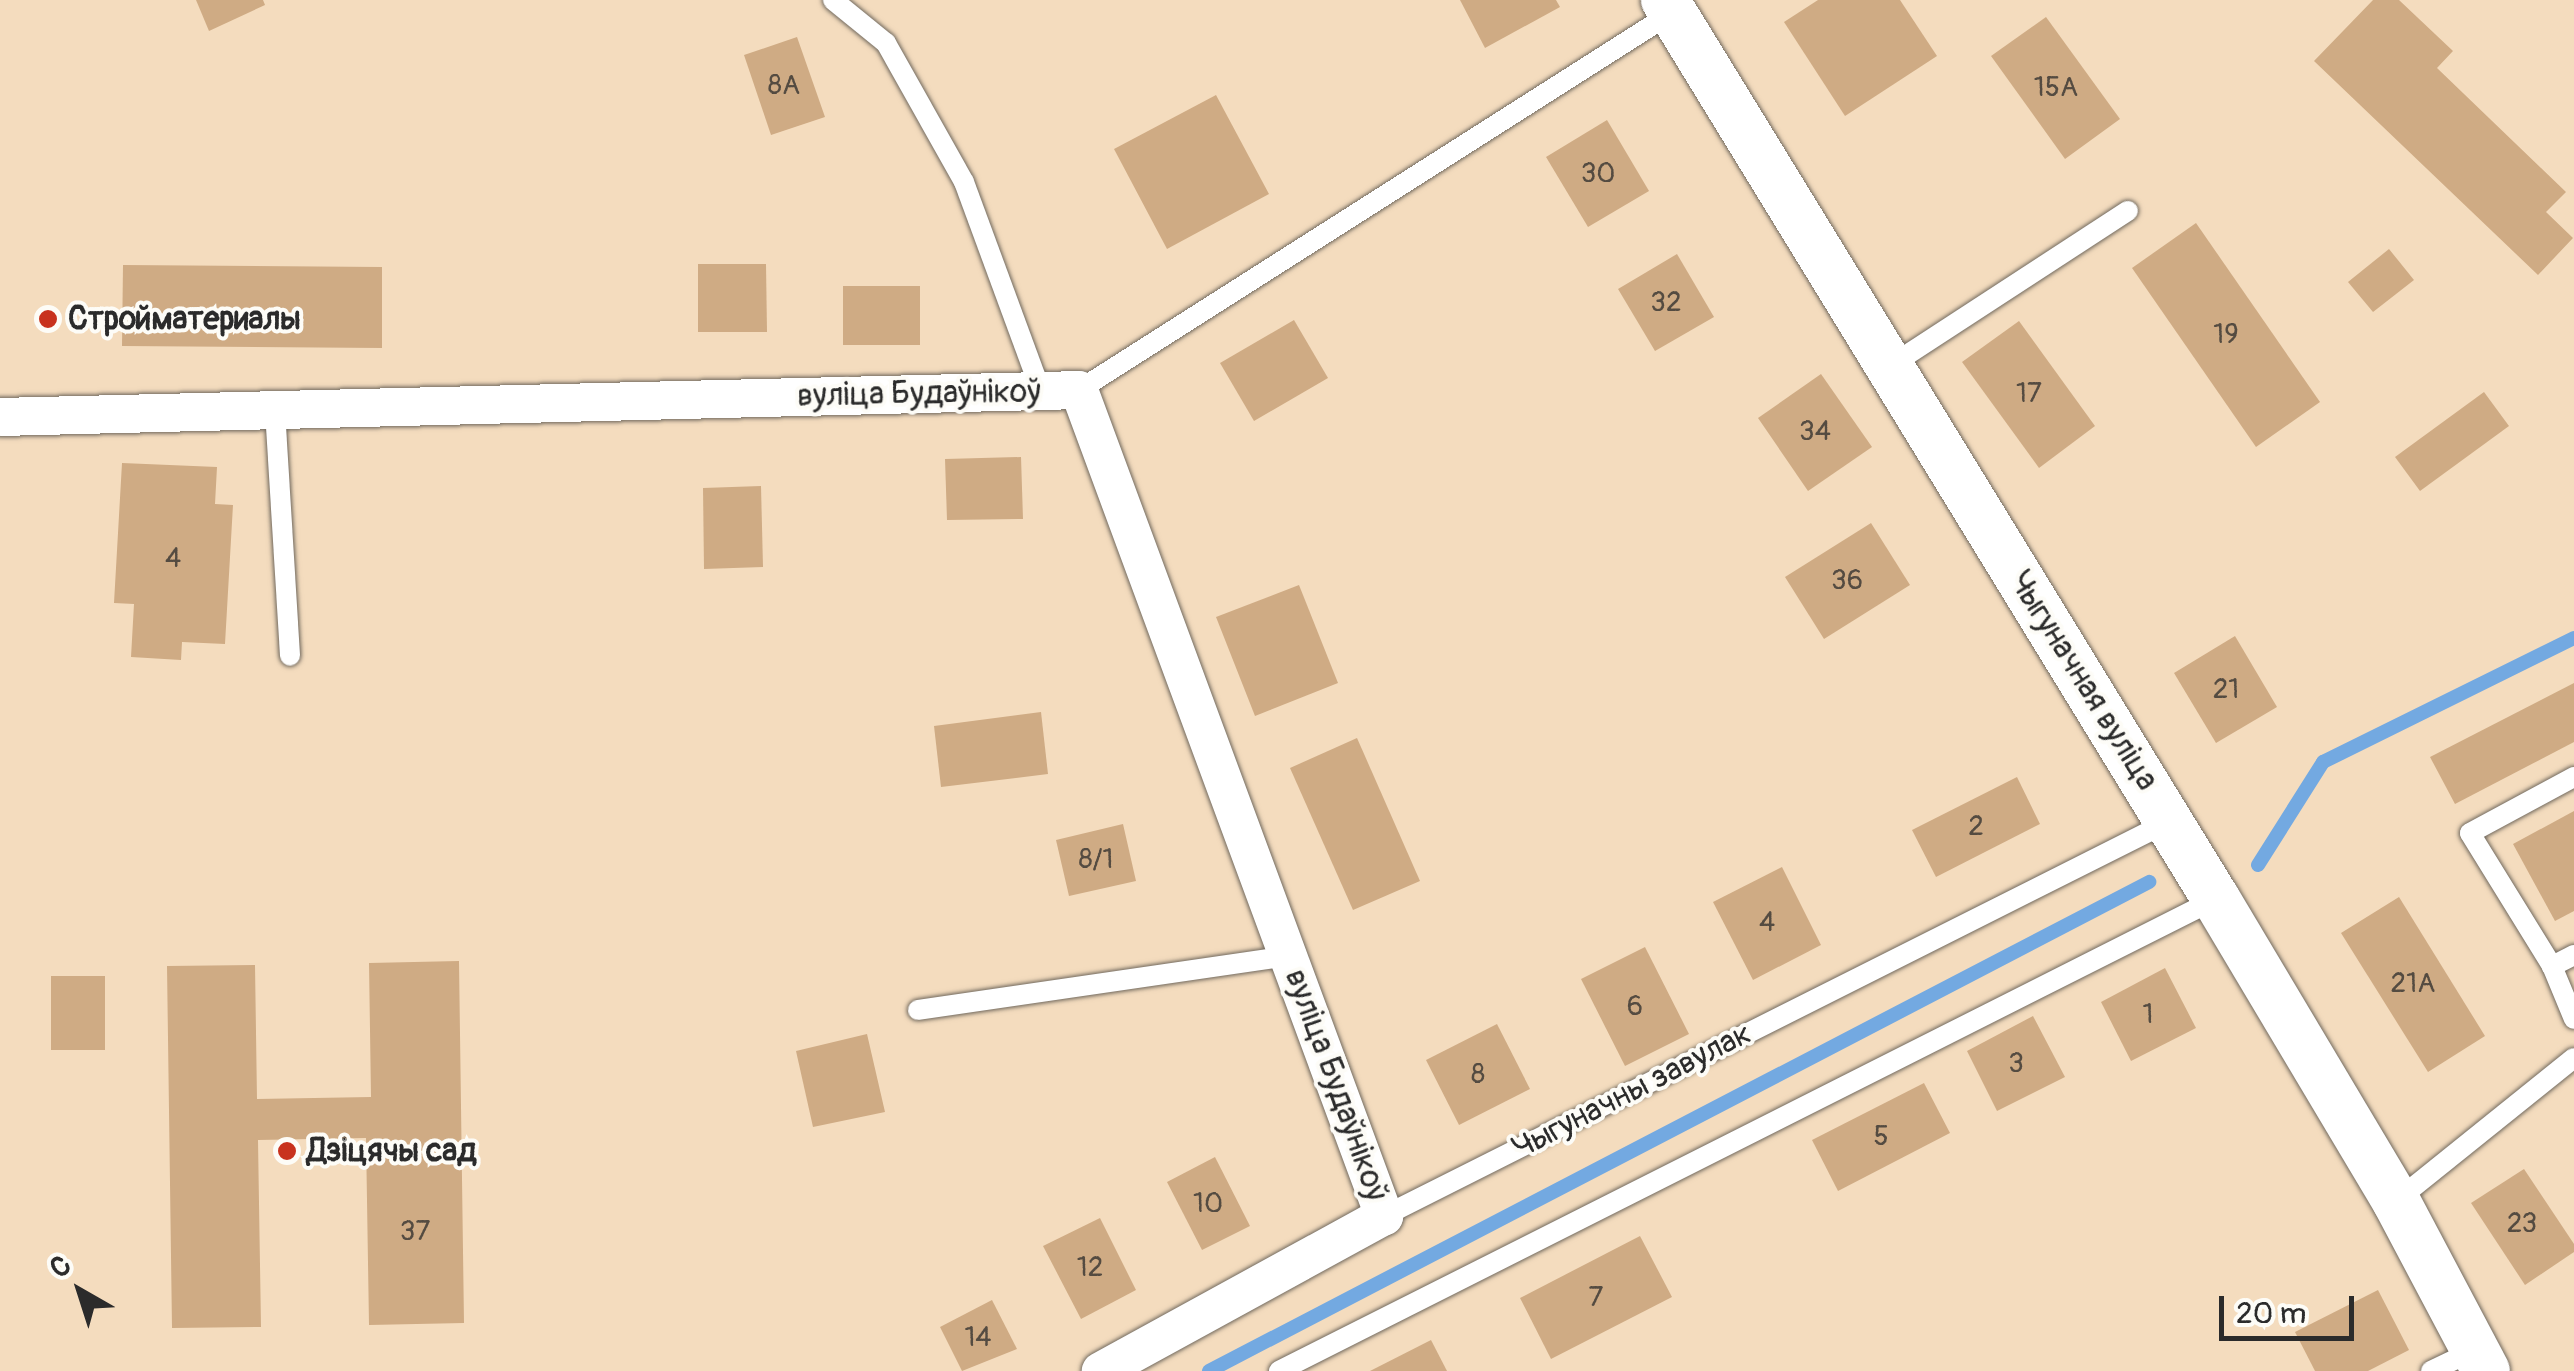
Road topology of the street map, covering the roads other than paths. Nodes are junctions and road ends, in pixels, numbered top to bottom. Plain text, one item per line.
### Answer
1 (833, 0) edge
2 (1669, 6) edge
3 (2128, 211) dead end
4 (1890, 366) junction
5 (1079, 390) junction
6 (1041, 391) junction
7 (275, 410) junction
8 (0, 417) edge
9 (290, 656) dead end
10 (2574, 776) edge
11 (2169, 821) junction
12 (2216, 899) junction
13 (2574, 955) edge
14 (1288, 956) junction
15 (2552, 966) junction
16 (918, 1010) dead end
17 (2574, 1019) edge
18 (2574, 1058) edge
19 (2396, 1201) junction
20 (1384, 1216) junction
21 (2480, 1361) edge
22 (1101, 1371) edge
23 (1279, 1371) edge
24 (2430, 1371) edge

1 - 6 lane
2 - 4 street, Чыгуначная вуліца
2 - 5 lane
3 - 4 lane
4 - 11 street, Чыгуначная вуліца
5 - 6 street, вуліца Будаўнікоў
5 - 14 street, вуліца Будаўнікоў
6 - 7 street, вуліца Будаўнікоў
7 - 8 street, вуліца Будаўнікоў
7 - 9 lane
10 - 15 lane
11 - 12 street, Чыгуначная вуліца
11 - 20 lane, Чыгуначны завулак
12 - 19 street, Чыгуначная вуліца
12 - 23 lane
13 - 15 lane
14 - 16 lane
14 - 20 street, вуліца Будаўнікоў
15 - 17 lane
18 - 19 lane
19 - 21 street, Чыгуначная вуліца
20 - 22 street, Чыгуначны завулак
21 - 24 lane

